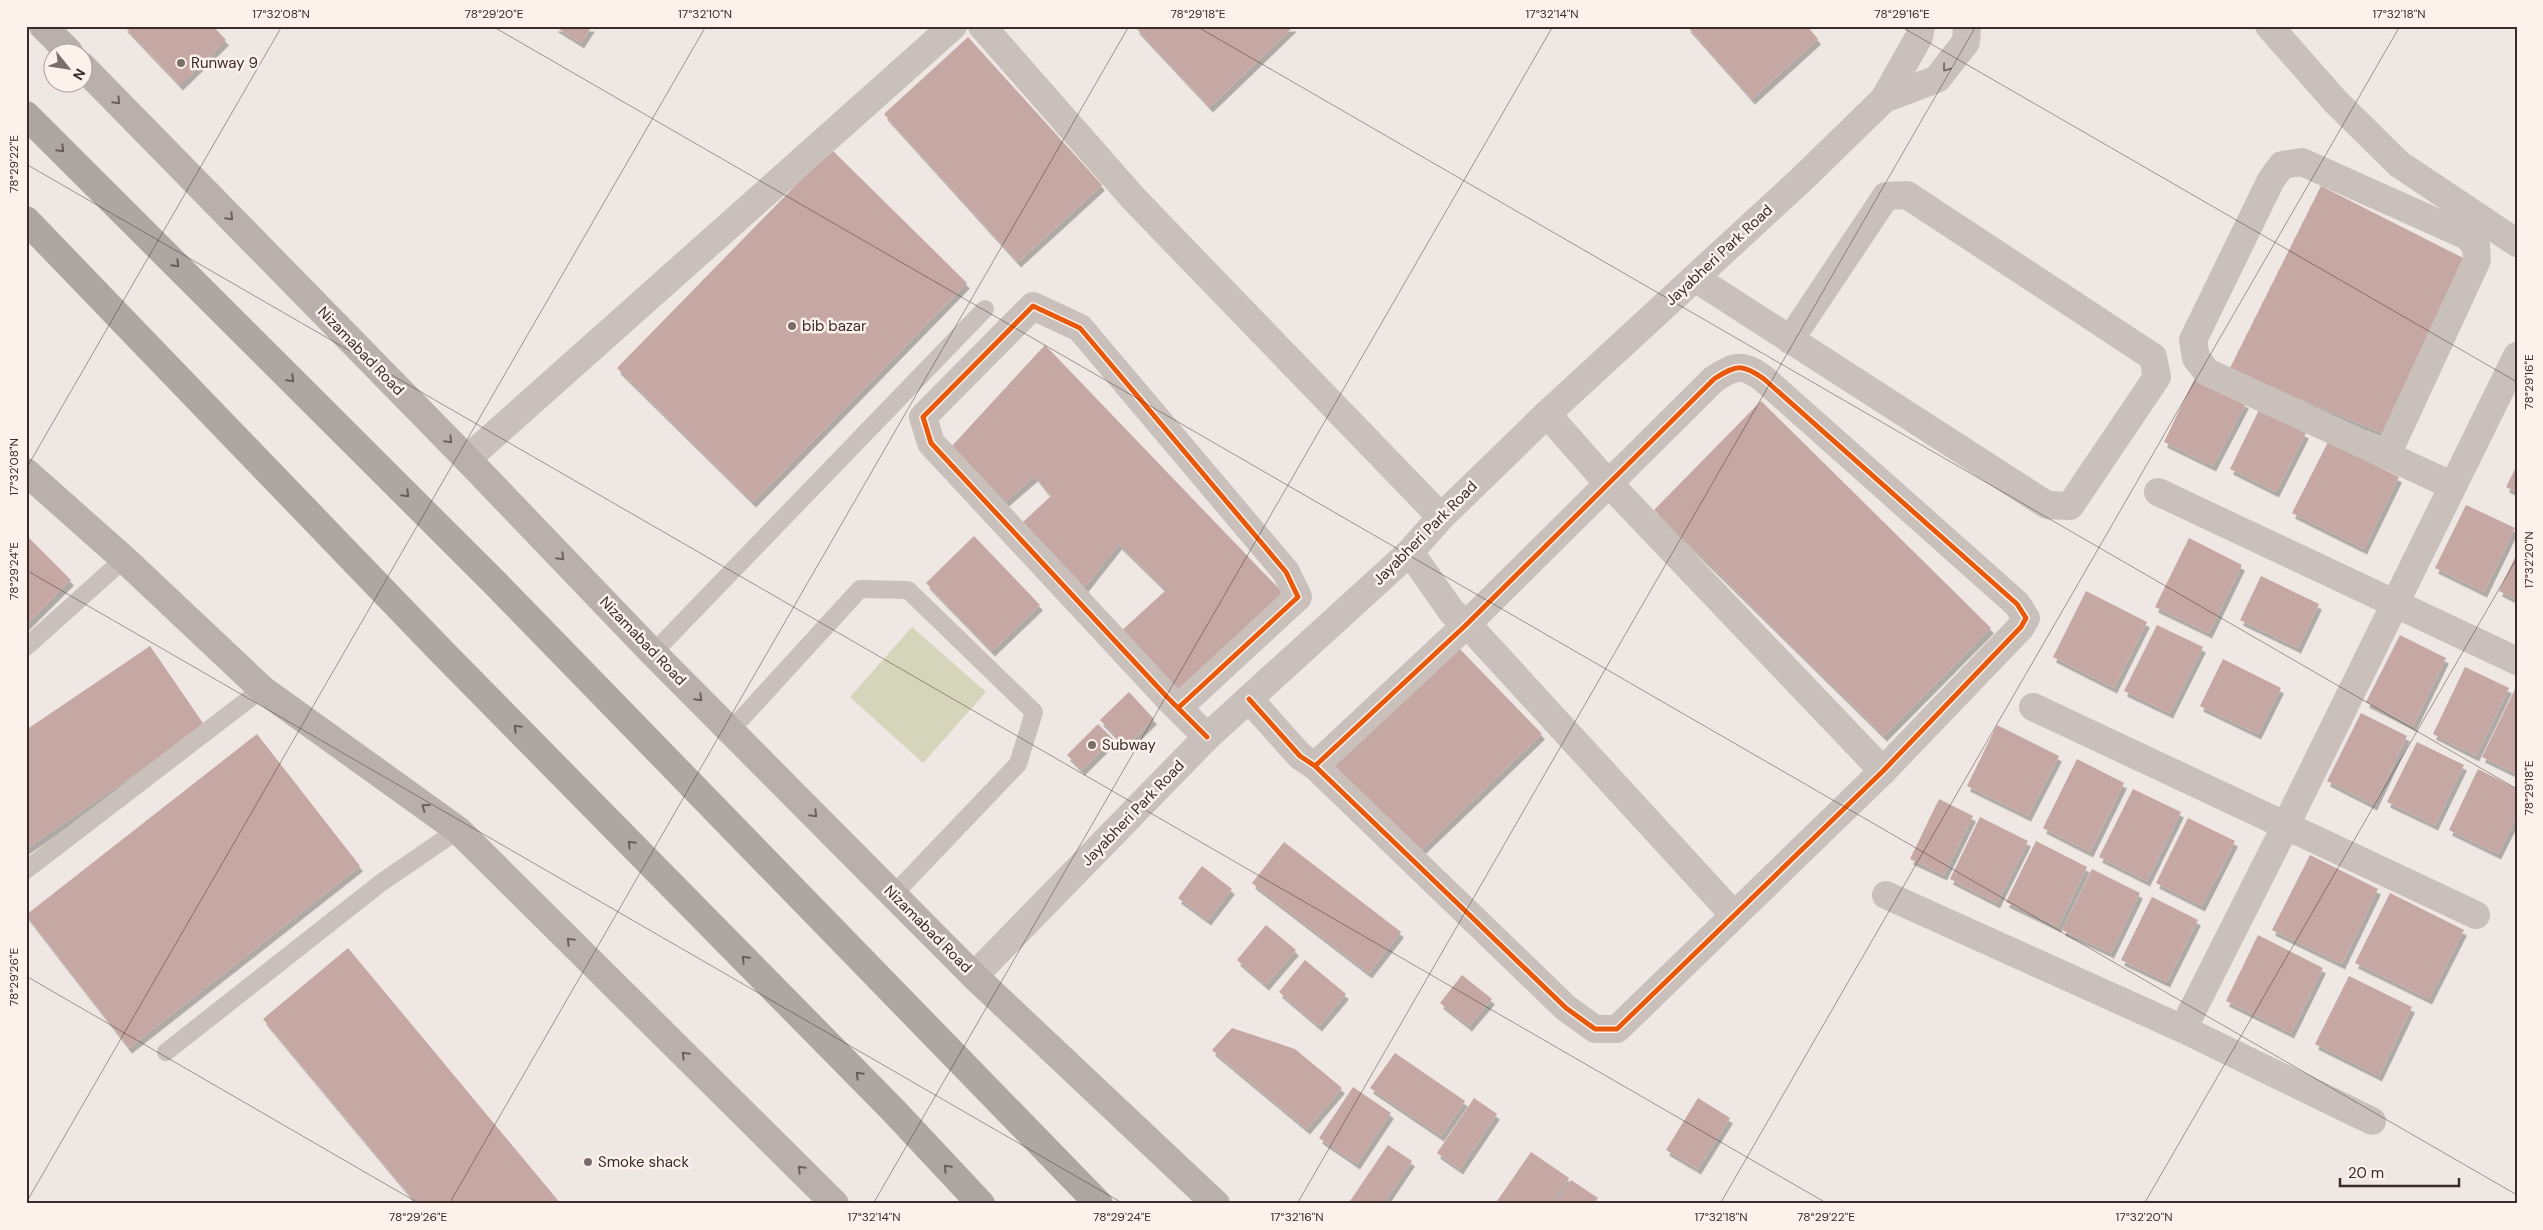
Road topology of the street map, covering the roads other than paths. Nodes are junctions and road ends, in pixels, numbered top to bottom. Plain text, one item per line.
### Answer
1 (43, 26) edge
2 (953, 26) edge
3 (982, 26) edge
4 (1921, 26) edge
5 (1967, 26) edge
6 (2269, 26) edge
7 (59, 42) edge
8 (92, 76) edge
9 (1884, 99) junction
10 (26, 115) edge
11 (2437, 189) junction
12 (2418, 214) junction
13 (26, 220) edge
14 (2517, 243) edge
15 (1695, 278) junction
16 (985, 309) dead end
17 (1790, 340) junction
18 (2517, 356) edge
19 (1547, 414) junction
20 (2387, 455) junction
21 (467, 459) junction
22 (26, 472) edge
23 (1610, 484) junction
24 (2451, 485) junction
25 (2158, 492) dead end
26 (1441, 518) junction
27 (1410, 552) junction
28 (124, 559) junction
29 (2394, 605) junction
30 (1467, 624) junction
31 (26, 647) edge
32 (654, 653) junction
33 (2517, 661) edge
34 (262, 689) junction
35 (1249, 699) junction
36 (1178, 708) junction
37 (2033, 708) dead end
38 (731, 730) junction
39 (1207, 737) junction
40 (1315, 766) junction
41 (1883, 771) junction
42 (2285, 827) junction
43 (458, 830) junction
44 (26, 870) edge
45 (894, 894) junction
46 (1886, 895) dead end
47 (1733, 914) junction
48 (2476, 915) dead end
49 (974, 976) junction
50 (2183, 1029) junction
51 (166, 1052) dead end
52 (2372, 1121) dead end
53 (835, 1204) edge
54 (981, 1204) edge
55 (1099, 1204) edge
56 (1216, 1204) edge

1 - 7 main road
2 - 21 street
3 - 26 street
4 - 9 street, Jayabheri Park Road
5 -> 9 street, Jayabheri Park Road
6 - 11 street
8 -> 21 main road, Nizamabad Road
9 - 15 street, Jayabheri Park Road
10 -> 55 highway
11 - 12 street
11 - 14 street
12 - 20 street
12 - 20 street
54 -> 13 highway
15 - 17 street
15 - 19 street, Jayabheri Park Road
16 - 32 lane
17 - 17 street
18 - 24 street
19 - 23 street
19 - 26 street, Jayabheri Park Road
20 - 24 street
21 -> 32 main road, Nizamabad Road
22 - 28 main road
23 - 30 street
23 - 41 street
23 - 41 street
24 - 29 street
25 - 29 street
26 - 27 street, Jayabheri Park Road
27 - 30 street
27 - 35 street, Jayabheri Park Road
28 - 31 lane
28 - 34 main road
29 - 33 street
29 - 42 street
30 - 40 street
30 - 47 street
32 -> 38 main road, Nizamabad Road
43 -> 34 main road
34 - 44 lane
35 - 39 street, Jayabheri Park Road
35 - 40 street
36 - 36 street
36 - 39 street
37 - 42 street
38 -> 45 main road, Nizamabad Road
38 - 45 lane
39 - 49 street, Jayabheri Park Road
40 - 47 street
41 - 47 street
42 - 48 street
42 - 50 street
43 - 51 lane
53 -> 43 main road
45 - 49 main road, Nizamabad Road
46 - 50 street
49 - 56 main road, Nizamabad Road
50 - 52 street

